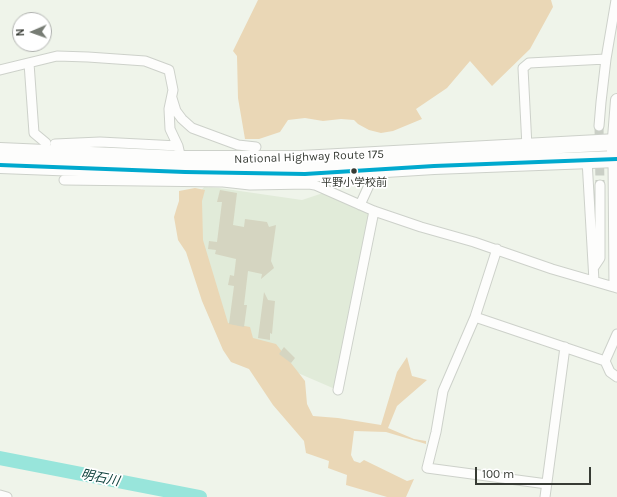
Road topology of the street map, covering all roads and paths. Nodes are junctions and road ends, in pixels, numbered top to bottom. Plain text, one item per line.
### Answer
1 (616, 0) edge
2 (606, 59) junction
3 (29, 63) junction
4 (0, 70) edge
5 (172, 97) junction
6 (617, 100) edge
7 (599, 126) tunnel mouth
8 (615, 142) edge
9 (256, 147) dead end
10 (527, 147) junction
11 (51, 148) junction
12 (0, 151) edge
13 (180, 152) junction
14 (615, 159) edge
15 (587, 160) junction
16 (0, 165) edge
17 (376, 170) junction
18 (307, 179) junction
19 (64, 180) dead end
20 (600, 185) tunnel mouth
21 (360, 205) junction
22 (374, 211) junction
23 (497, 249) junction
24 (594, 267) junction
25 (594, 281) junction
26 (616, 288) edge
27 (475, 317) junction
28 (617, 334) edge
29 (565, 347) junction
30 (605, 361) junction
31 (617, 377) edge
32 (338, 390) dead end
33 (547, 484) junction
34 (0, 495) edge
35 (7, 497) edge
36 (545, 497) edge

1 - 2 street
2 - 7 street
2 - 10 street
3 - 4 street
3 - 5 street
3 - 11 street
5 - 9 street
5 - 13 street
6 - 8 main road
8 - 10 highway, National Highway Route 175
8 - 14 main road
10 - 13 highway, National Highway Route 175
11 - 12 highway, National Highway Route 175
11 - 13 highway, National Highway Route 175
14 - 15 highway, National Highway Route 175
14 - 26 street
15 - 17 highway, National Highway Route 175
15 - 24 street
16 - 18 highway, National Highway Route 175
17 - 18 highway, National Highway Route 175
17 - 21 street
18 - 19 street
18 - 21 street
20 - 24 street
21 - 22 street
22 - 23 street
22 - 32 street
23 - 25 street
23 - 27 street
24 - 25 street
25 - 26 street
27 - 29 street
27 - 33 street
28 - 30 street
29 - 30 street
29 - 33 street
30 - 31 street
33 - 36 street
34 - 35 street

